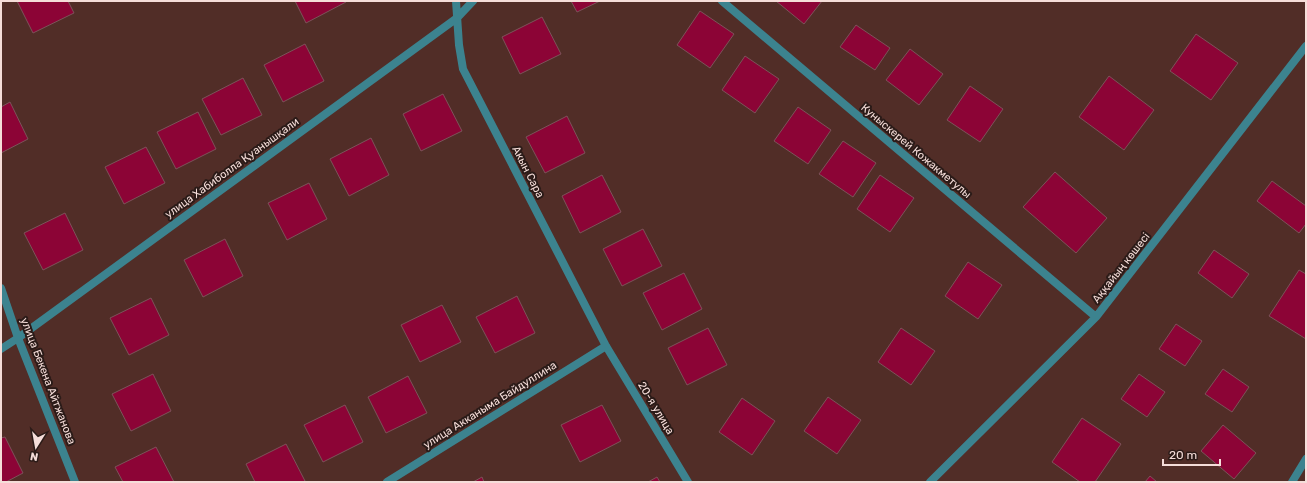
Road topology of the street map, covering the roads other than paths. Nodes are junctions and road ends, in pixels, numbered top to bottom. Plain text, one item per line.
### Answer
1 (456, 1) edge
2 (473, 1) edge
3 (722, 1) edge
4 (457, 18) junction
5 (1306, 46) edge
6 (1, 288) edge
7 (1096, 317) junction
8 (18, 338) junction
9 (606, 346) junction
10 (1, 349) edge
11 (1306, 459) edge
12 (75, 482) edge
13 (387, 482) edge
14 (688, 482) edge
15 (930, 482) edge
16 (1292, 482) edge

1 - 4 street, Акын Сара
2 - 4 street, улица Хабиболла Қуанышқали
3 - 7 street, Куныскерей Кожакметулы
4 - 8 street, улица Хабиболла Қуанышқали
4 - 9 street, Акын Сара
5 - 7 street, Аққайың көшесі
6 - 8 street, улица Бекена Айтжанова
7 - 15 street, Аққайың көшесі
8 - 10 street, улица Хабиболла Қуанышқали
8 - 12 street, улица Бекена Айтжанова
9 - 13 street, улица Акканыма Байдуллина
9 - 14 street, 20-я улица
11 - 16 street

